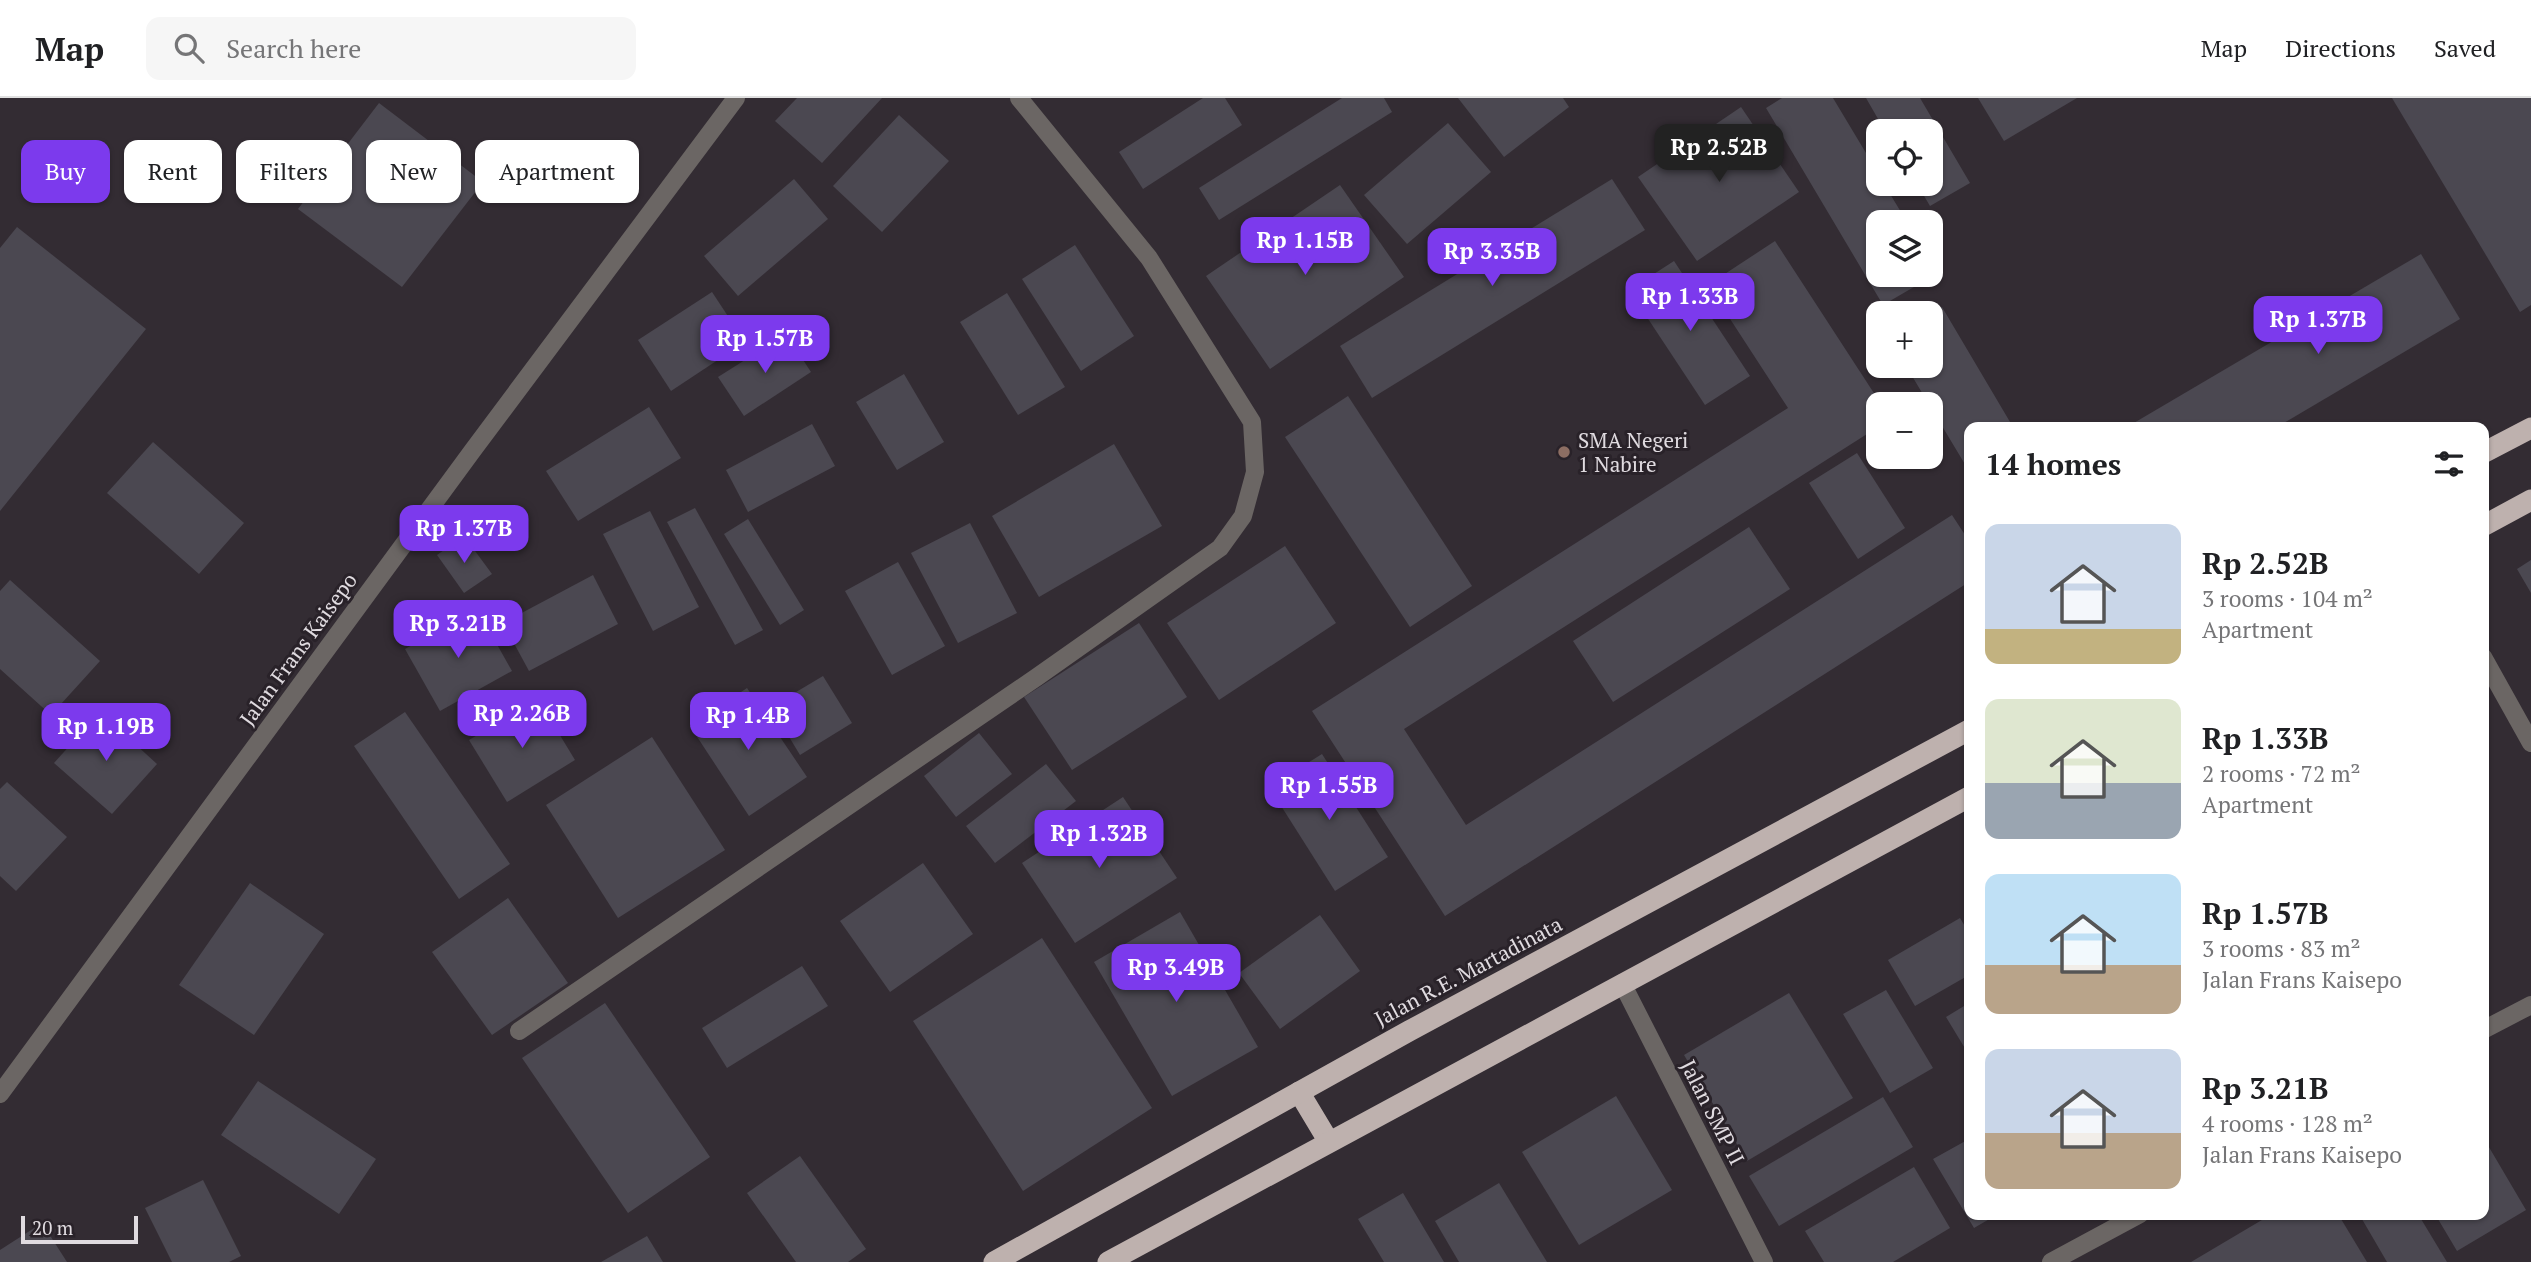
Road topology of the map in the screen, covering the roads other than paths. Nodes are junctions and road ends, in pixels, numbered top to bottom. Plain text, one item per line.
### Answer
1 (736, 98) edge
2 (1019, 98) edge
3 (2531, 428) edge
4 (2489, 450) edge
5 (2531, 500) edge
6 (2489, 523) edge
7 (2489, 668) edge
8 (1964, 733) edge
9 (2531, 743) edge
10 (1964, 800) edge
11 (1622, 984) junction
12 (2531, 1005) edge
13 (2489, 1027) edge
14 (519, 1031) dead end
15 (1299, 1092) junction
16 (0, 1094) edge
17 (1329, 1142) junction
18 (2129, 1220) edge
19 (994, 1262) edge
20 (1108, 1262) edge
21 (1763, 1262) edge
22 (2052, 1262) edge

1 - 16 street, Jalan Frans Kaisepo
2 - 14 street
3 - 4 highway
5 - 6 highway
7 - 9 street
8 - 15 highway, Jalan R.E. Martadinata
10 - 11 highway
11 - 17 highway
11 - 21 street, Jalan SMP II
12 - 13 street
15 - 17 highway
15 - 19 highway, Jalan R.E. Martadinata
17 - 20 highway
18 - 22 street

